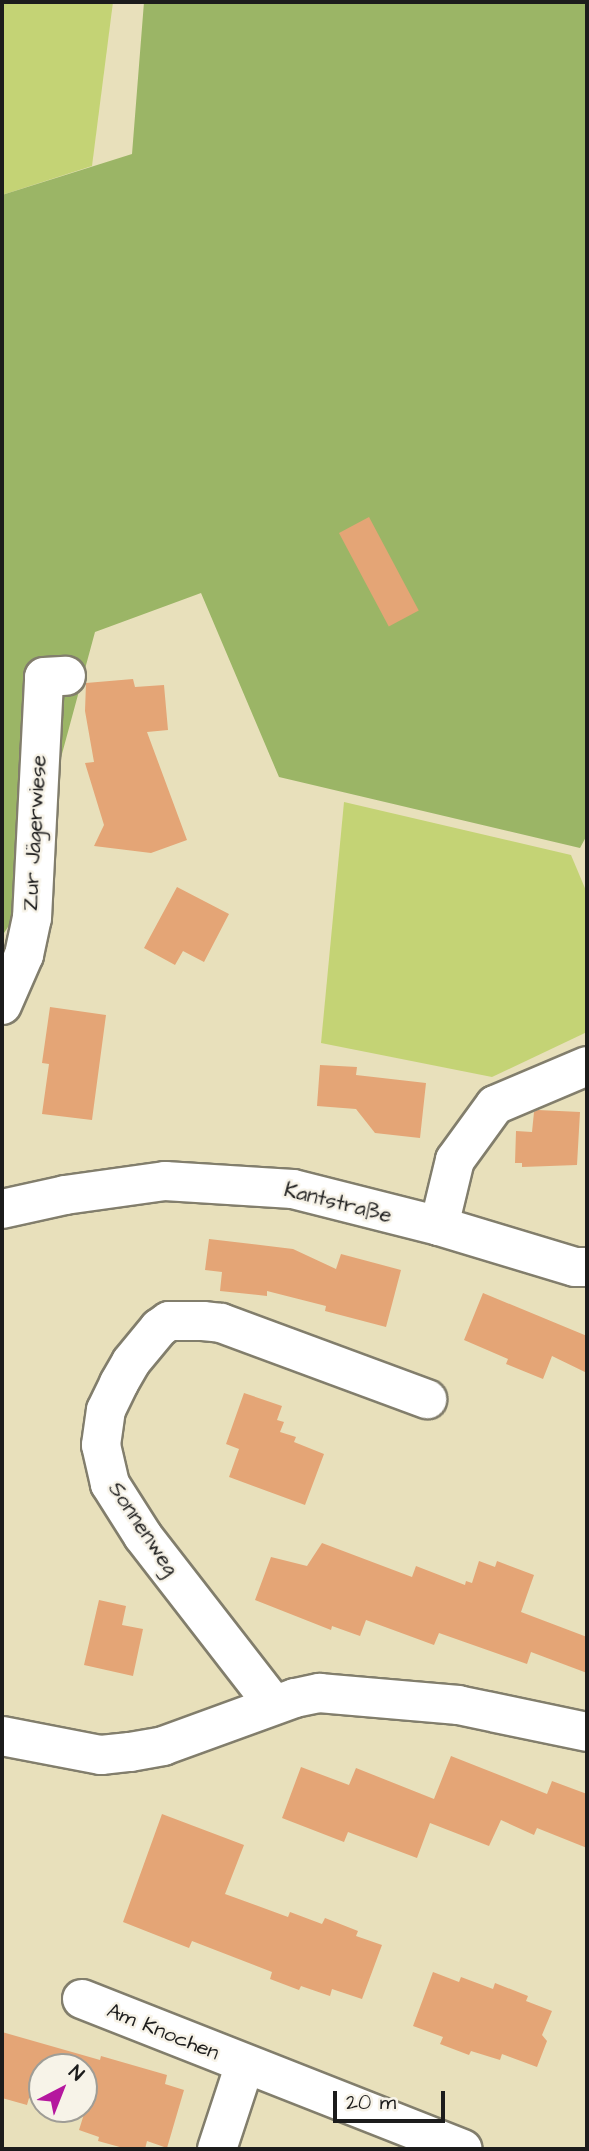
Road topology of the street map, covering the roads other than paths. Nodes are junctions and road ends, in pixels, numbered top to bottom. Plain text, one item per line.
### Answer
1 (66, 676) dead end
2 (2, 1005) edge
3 (587, 1066) edge
4 (2, 1209) edge
5 (439, 1226) junction
6 (587, 1267) edge
7 (427, 1399) dead end
8 (274, 1705) junction
9 (587, 1732) edge
10 (2, 1736) edge
11 (82, 1999) dead end
12 (245, 2064) junction
13 (217, 2149) edge
14 (463, 2149) edge

1 - 2 street, Zur Jägerwiese
3 - 5 street
4 - 5 street, Kantstraße
5 - 6 street, Kantstraße
7 - 8 street, Sonnenweg
8 - 9 street
8 - 10 street
11 - 12 street, Am Knochen
12 - 13 street, Am Knochen
12 - 14 street, Am Knochen

